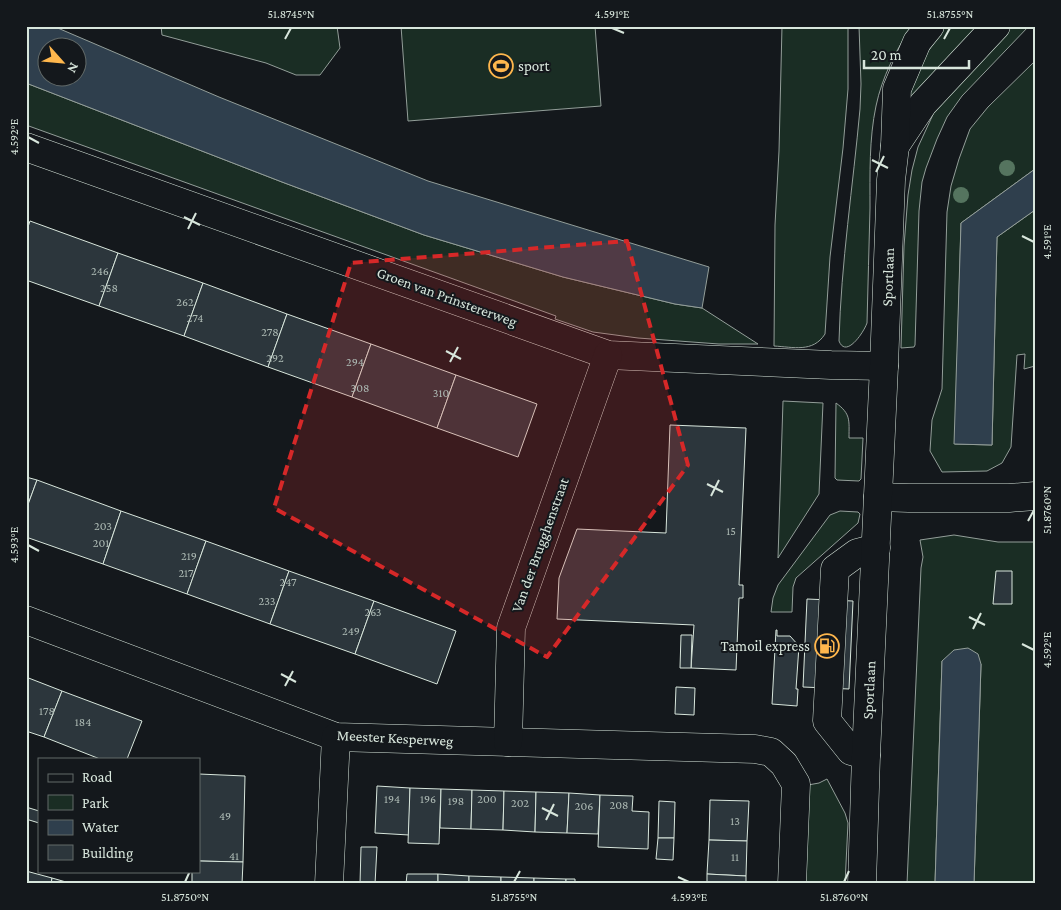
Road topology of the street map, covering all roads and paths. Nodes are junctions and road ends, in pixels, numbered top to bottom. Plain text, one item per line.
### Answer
1 (930, 26) edge
2 (996, 26) edge
3 (895, 146) junction
4 (26, 147) edge
5 (608, 355) junction
6 (884, 366) junction
7 (1035, 496) edge
8 (878, 497) junction
9 (876, 548) junction
10 (26, 620) edge
11 (336, 737) junction
12 (508, 742) junction
13 (866, 755) junction
14 (328, 884) edge
15 (792, 884) edge
16 (862, 884) edge

1 - 3 street, Sportlaan
2 - 3 street, Sportlaan
3 - 6 street, Sportlaan
4 - 5 street, Groen van Prinstererweg
5 - 6 street, Groen van Prinstererweg
5 - 12 street, Van der Brugghenstraat
6 - 8 street, Sportlaan
7 - 8 street
8 - 9 street, Sportlaan
9 - 13 street, Sportlaan
9 - 13 street
10 - 11 street, Meester Kesperweg
11 - 12 street, Meester Kesperweg
11 - 14 street
12 - 15 street, Meester Kesperweg
13 - 16 street, Sportlaan

